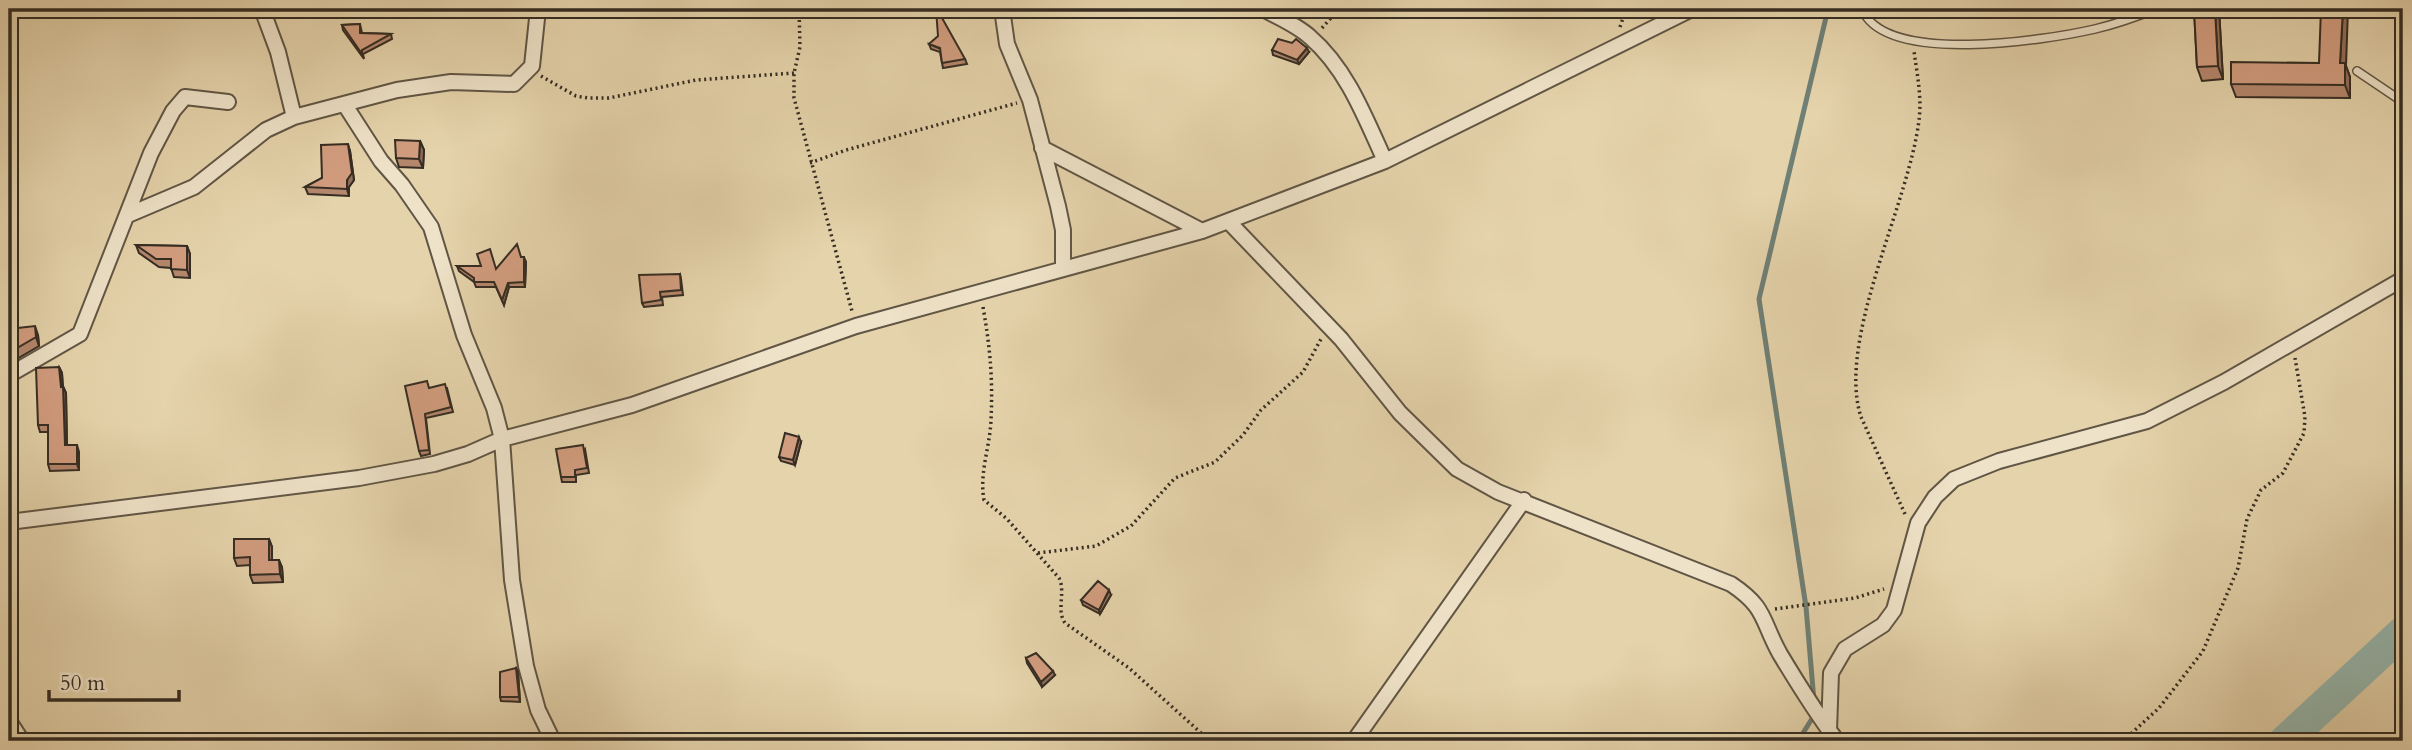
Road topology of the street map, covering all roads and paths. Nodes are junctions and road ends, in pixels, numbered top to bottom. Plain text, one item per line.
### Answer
1 (262, 9) edge
2 (538, 9) edge
3 (799, 9) edge
4 (1002, 9) edge
5 (1264, 9) edge
6 (1339, 9) edge
7 (1692, 9) edge
8 (1862, 9) edge
9 (2156, 9) edge
10 (1309, 36) junction
11 (1913, 40) junction
12 (528, 70) junction
13 (2357, 71) dead end
14 (794, 73) junction
15 (1030, 100) junction
16 (228, 102) dead end
17 (2403, 102) edge
18 (345, 105) junction
19 (294, 117) junction
20 (1042, 148) junction
21 (1385, 160) junction
22 (810, 163) junction
23 (128, 215) junction
24 (1228, 221) junction
25 (1202, 231) junction
26 (1063, 268) junction
27 (2403, 279) edge
28 (981, 291) junction
29 (1324, 320) junction
30 (856, 326) junction
31 (2291, 344) junction
32 (9, 375) edge
33 (502, 439) junction
34 (1524, 500) junction
35 (9, 522) edge
36 (1914, 539) junction
37 (1038, 553) junction
38 (1904, 579) junction
39 (1762, 610) junction
40 (9, 721) edge
41 (1833, 736) edge
42 (22, 741) edge
43 (553, 741) edge
44 (1210, 741) edge
45 (1354, 741) edge
46 (2123, 741) edge

1 - 19 street
2 - 12 street
3 - 14 path
4 - 15 street
5 - 10 street
6 - 10 path
7 - 21 street
8 - 11 lane
9 - 11 lane
10 - 21 street
11 - 36 path
12 - 14 path
12 - 18 street
13 - 17 lane
14 - 22 path
15 - 20 street
15 - 22 path
16 - 23 street
18 - 19 street
18 - 33 street
19 - 23 street
20 - 25 street
20 - 26 street
21 - 24 street
22 - 30 path
23 - 32 street
24 - 25 street
24 - 29 street
25 - 26 street
26 - 28 street
27 - 31 street
28 - 30 street
28 - 37 path
29 - 34 street
29 - 37 path
30 - 33 street
31 - 36 street
31 - 46 path
33 - 35 street
33 - 43 street
34 - 39 street
34 - 45 street
36 - 38 street
37 - 44 path
38 - 39 path
38 - 41 street
39 - 41 street
40 - 42 street

